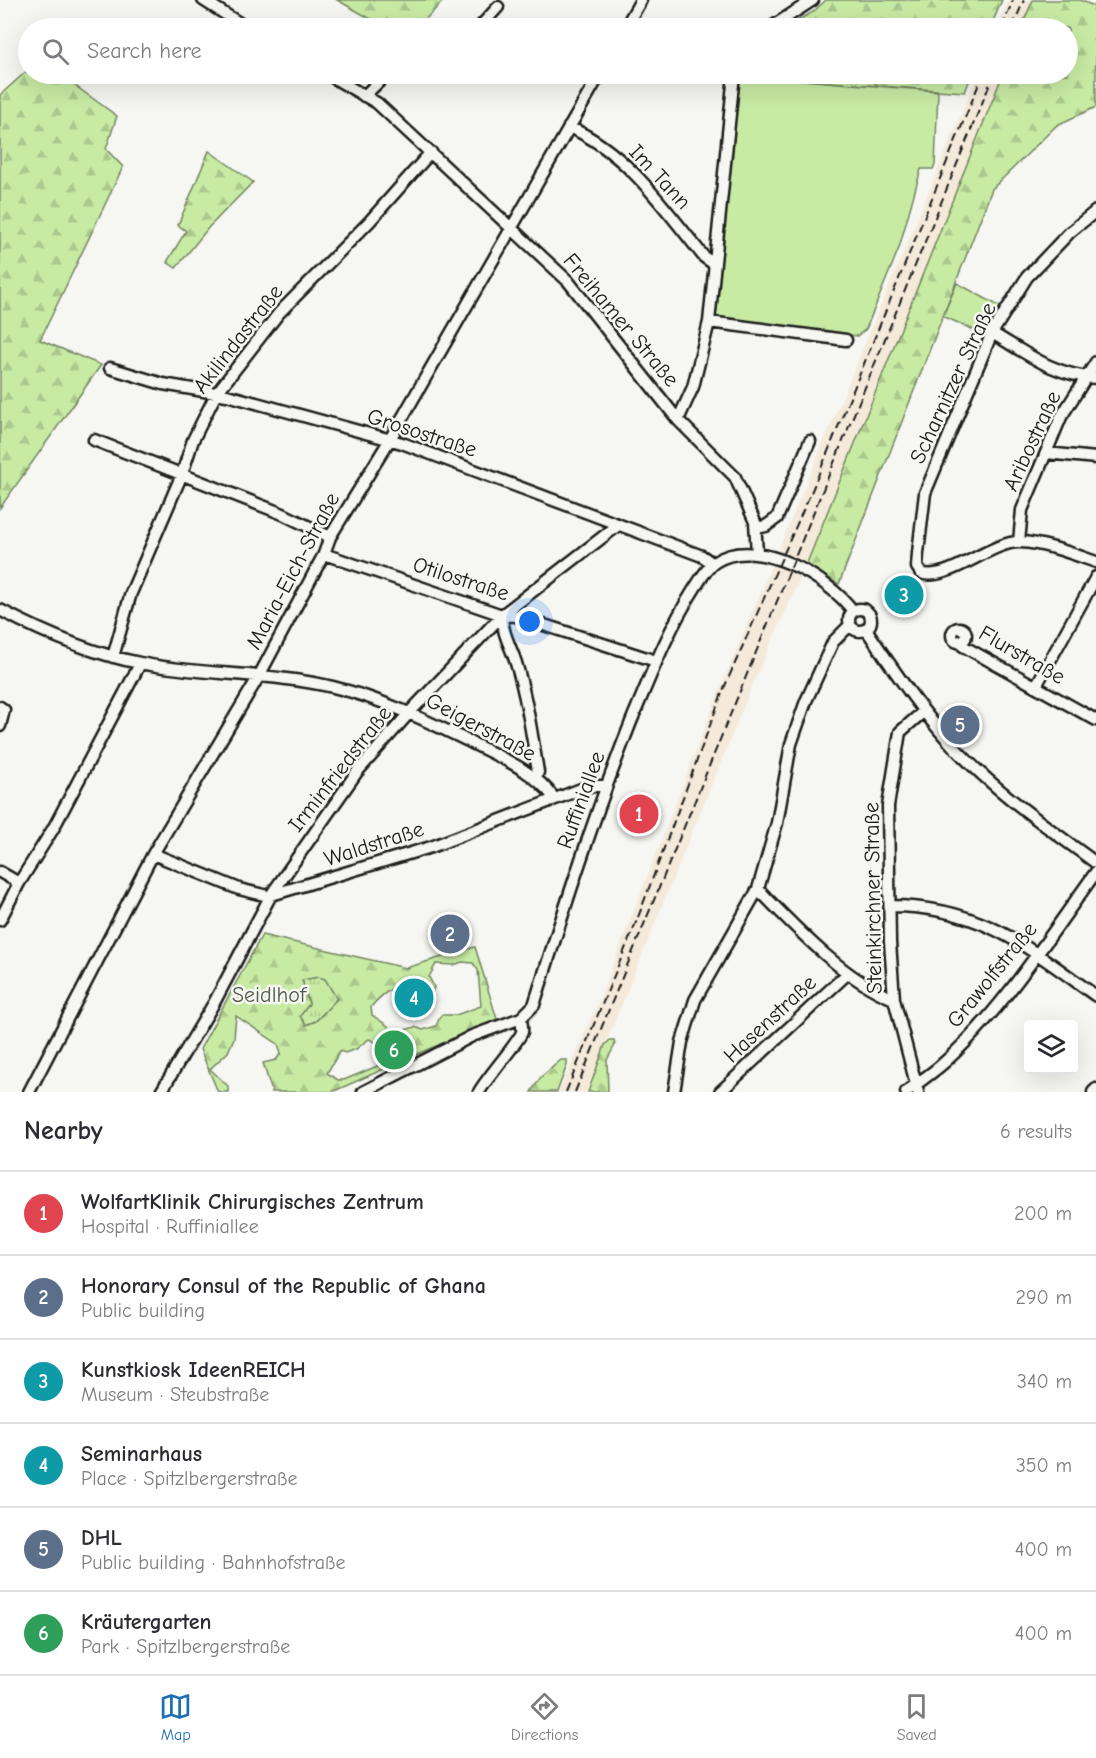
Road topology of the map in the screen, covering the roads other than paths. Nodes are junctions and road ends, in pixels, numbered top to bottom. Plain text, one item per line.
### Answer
1 (203, 0) edge
2 (641, 0) edge
3 (813, 0) edge
4 (498, 7) dead end
5 (231, 18) edge
6 (488, 18) edge
7 (631, 18) edge
8 (785, 18) edge
9 (344, 84) edge
10 (377, 84) edge
11 (594, 84) edge
12 (733, 84) edge
13 (364, 96) junction
14 (569, 126) junction
15 (431, 152) junction
16 (1096, 211) edge
17 (511, 227) junction
18 (714, 264) junction
19 (709, 322) junction
20 (992, 333) junction
21 (846, 340) dead end
22 (1096, 362) edge
23 (110, 368) dead end
24 (1084, 377) junction
25 (1096, 378) edge
26 (216, 394) junction
27 (678, 420) junction
28 (94, 440) dead end
29 (389, 441) junction
30 (810, 441) dead end
31 (1046, 453) junction
32 (1096, 458) edge
33 (182, 474) junction
34 (618, 525) junction
35 (756, 528) junction
36 (330, 537) junction
37 (1019, 542) junction
38 (757, 553) junction
39 (324, 554) junction
40 (1096, 562) edge
41 (712, 563) junction
42 (1096, 577) edge
43 (0, 610) edge
44 (853, 611) junction
45 (502, 615) junction
46 (850, 625) junction
47 (866, 629) junction
48 (961, 641) dead end
49 (113, 657) junction
50 (656, 661) junction
51 (140, 664) junction
52 (259, 676) junction
53 (1036, 686) junction
54 (0, 707) edge
55 (924, 711) junction
56 (410, 712) junction
57 (1096, 720) edge
58 (0, 726) edge
59 (536, 779) junction
60 (606, 786) junction
61 (555, 798) junction
62 (153, 854) junction
63 (1096, 862) edge
64 (0, 872) edge
65 (1096, 872) edge
66 (19, 883) junction
67 (758, 889) junction
68 (271, 895) junction
69 (890, 906) junction
70 (0, 920) edge
71 (1037, 954) junction
72 (847, 974) junction
73 (1096, 996) edge
74 (894, 999) junction
75 (521, 1018) junction
76 (917, 1088) edge
77 (29, 1092) edge
78 (161, 1092) edge
79 (363, 1092) edge
80 (479, 1092) edge
81 (674, 1092) edge
82 (720, 1092) edge
83 (906, 1092) edge

1 - 5 street
2 - 7 street
3 - 8 street
4 - 6 street
9 - 13 street, Freihamer Straße
10 - 13 street
11 - 14 street, Maria-Eich-Straße
12 - 18 street
13 - 15 street, Freihamer Straße
14 - 17 street, Maria-Eich-Straße
14 - 18 street, Im Tann
15 - 17 street, Freihamer Straße
15 - 26 street, Akilindastraße
16 - 20 street, Scharnitzer Straße
17 - 27 street, Freihamer Straße
17 - 29 street, Maria-Eich-Straße
18 - 19 street
19 - 21 street
19 - 27 street
20 - 24 street
20 - 37 street, Scharnitzer Straße
22 - 24 street, Aribostraße
23 - 26 street, Grosostraße
24 - 25 street
24 - 31 street, Aribostraße
26 - 29 street, Grosostraße
26 - 33 street, Akilindastraße
27 - 35 street, Freihamer Straße
28 - 33 street
29 - 34 street, Grosostraße
29 - 36 street, Maria-Eich-Straße
30 - 35 street
31 - 32 street
31 - 37 street, Aribostraße
33 - 36 street
33 - 49 street, Akilindastraße
34 - 41 street, Grosostraße
34 - 45 street, Irminfriedstraße
35 - 38 street, Freihamer Straße
36 - 39 street, Maria-Eich-Straße
37 - 40 street
38 - 41 street
38 - 44 street
39 - 45 street, Otilostraße
39 - 52 street, Maria-Eich-Straße
41 - 50 street, Ruffiniallee
42 - 53 street
43 - 49 street, Geigerstraße
44 - 46 street
44 - 47 street
45 - 50 street, Otilostraße
45 - 56 street, Irminfriedstraße
45 - 59 street
46 - 47 street
46 - 67 street
47 - 55 street
48 - 53 street, Flurstraße
49 - 51 street, Geigerstraße
50 - 60 street, Ruffiniallee
51 - 52 street, Geigerstraße
51 - 66 street
52 - 56 street, Geigerstraße
52 - 62 street, Maria-Eich-Straße
53 - 57 street, Flurstraße
54 - 58 street
55 - 63 street
55 - 69 street, Steinkirchner Straße
56 - 59 street, Geigerstraße
56 - 68 street, Irminfriedstraße
59 - 61 street, Geigerstraße
60 - 61 street, Waldstraße
60 - 75 street, Ruffiniallee
61 - 68 street, Waldstraße
62 - 68 street, Waldstraße
62 - 77 street, Maria-Eich-Straße
64 - 66 street
65 - 71 street, Grawolfstraße
66 - 70 street
67 - 72 street
67 - 81 street
68 - 78 street, Irminfriedstraße
69 - 71 street
69 - 74 street, Steinkirchner Straße
71 - 73 street
71 - 76 street, Grawolfstraße
72 - 74 street
72 - 82 street, Hasenstraße
74 - 76 street, Steinkirchner Straße
75 - 79 street
75 - 80 street, Ruffiniallee
76 - 83 street, Grawolfstraße

